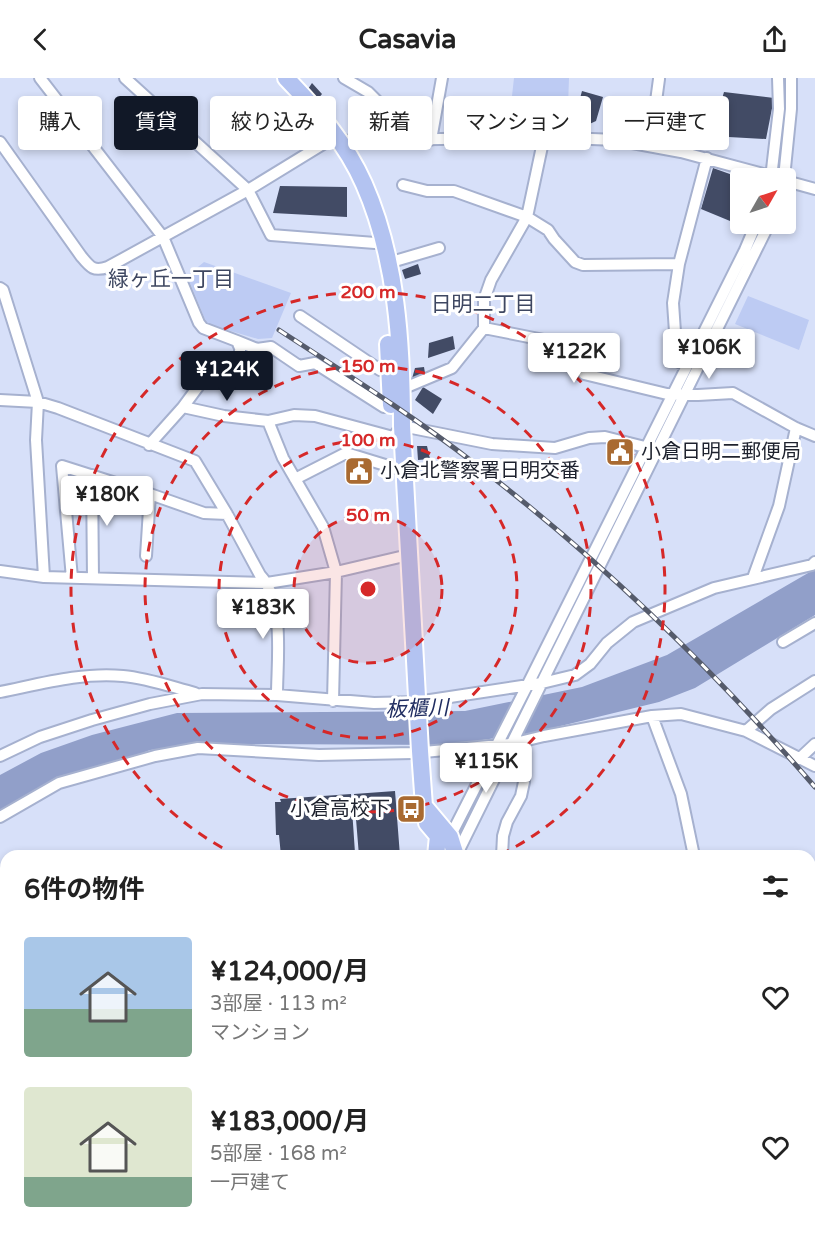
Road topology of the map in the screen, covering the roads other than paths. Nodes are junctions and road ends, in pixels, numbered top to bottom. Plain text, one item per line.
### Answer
1 (40, 78) edge
2 (125, 78) edge
3 (273, 78) edge
4 (286, 78) edge
5 (344, 78) edge
6 (442, 78) edge
7 (659, 78) edge
8 (778, 78) edge
9 (791, 78) edge
10 (291, 96) edge
11 (303, 96) edge
12 (372, 96) edge
13 (657, 96) edge
14 (432, 134) edge
15 (0, 142) edge
16 (336, 144) edge
17 (336, 146) edge
18 (318, 150) edge
19 (541, 150) edge
20 (669, 150) edge
21 (706, 158) junction
22 (740, 168) edge
23 (775, 168) edge
24 (786, 168) edge
25 (796, 183) edge
26 (403, 185) dead end
27 (815, 189) edge
28 (248, 190) junction
29 (527, 217) junction
30 (751, 234) edge
31 (764, 234) edge
32 (162, 237) junction
33 (375, 243) junction
34 (439, 248) dead end
35 (388, 263) junction
36 (679, 264) junction
37 (0, 288) edge
38 (300, 316) dead end
39 (484, 328) junction
40 (237, 341) junction
41 (686, 365) junction
42 (398, 378) junction
43 (672, 394) junction
44 (685, 394) junction
45 (0, 400) edge
46 (38, 402) junction
47 (183, 407) junction
48 (384, 407) dead end
49 (268, 421) junction
50 (796, 428) junction
51 (397, 432) junction
52 (815, 436) edge
53 (149, 445) junction
54 (652, 448) junction
55 (395, 468) junction
56 (92, 475) junction
57 (295, 479) junction
58 (150, 494) junction
59 (227, 514) junction
60 (146, 556) dead end
61 (400, 557) junction
62 (815, 562) edge
63 (0, 571) edge
64 (336, 572) junction
65 (44, 577) junction
66 (72, 578) junction
67 (93, 578) junction
68 (753, 578) junction
69 (267, 583) junction
70 (815, 623) edge
71 (783, 642) dead end
72 (815, 681) edge
73 (533, 689) junction
74 (0, 692) edge
75 (201, 694) junction
76 (277, 695) junction
77 (333, 700) junction
78 (413, 705) junction
79 (652, 716) junction
80 (746, 731) junction
81 (515, 741) junction
82 (497, 743) junction
83 (815, 744) edge
84 (416, 750) junction
85 (0, 756) edge
86 (799, 759) junction
87 (815, 766) edge
88 (0, 817) edge
89 (457, 819) junction
90 (470, 825) junction
91 (440, 829) junction
92 (437, 850) edge
93 (442, 850) edge
94 (452, 850) edge
95 (459, 850) edge
96 (503, 850) edge
97 (693, 850) edge

1 - 32 street
2 - 28 street
3 - 10 highway
4 - 11 highway
5 - 12 street
6 - 14 street
7 - 13 street
8 - 23 street
9 - 24 street
15 - 32 street
16 - 35 highway
17 - 33 highway
18 - 28 street
19 - 29 street
20 - 21 street
21 - 22 street
21 - 36 street
25 - 27 street
26 - 29 street
28 - 32 street
28 - 33 street
29 - 36 street
29 - 39 street
30 - 41 street
31 - 44 street
32 - 40 street
33 - 42 highway
34 - 35 street
35 - 42 highway
36 - 41 street
37 - 46 street
38 - 42 street
39 - 42 street
39 - 43 street
40 - 47 street
40 - 48 street
41 - 43 street
42 - 51 highway
43 - 44 street
43 - 54 street
44 - 50 street
44 - 54 street
45 - 46 street
46 - 53 street
46 - 65 street
47 - 49 street
47 - 53 street
49 - 51 street
49 - 57 street
50 - 52 street
50 - 68 street
51 - 54 street
51 - 55 highway
51 - 78 highway
53 - 59 street
54 - 73 street
55 - 57 street
55 - 61 highway
56 - 58 street
56 - 66 street
56 - 67 street
57 - 64 street
58 - 59 street
58 - 60 street
59 - 69 street
61 - 64 street
61 - 78 highway
62 - 68 street
63 - 65 street
64 - 69 street
64 - 77 street
65 - 66 street
66 - 67 street
67 - 69 street
68 - 73 street
69 - 76 street
70 - 71 street
72 - 80 street
73 - 78 street
73 - 81 street
73 - 82 street
74 - 75 street
75 - 76 street
75 - 85 street
76 - 77 street
77 - 78 street
78 - 84 highway
79 - 80 street
79 - 81 street
79 - 97 street
80 - 86 street
81 - 82 street
81 - 90 street
81 - 96 street
82 - 84 street
82 - 89 street
83 - 86 street
84 - 88 street
84 - 91 highway
86 - 87 street
89 - 91 street
89 - 91 street
90 - 91 street
90 - 95 street
91 - 92 highway
91 - 93 highway
91 - 94 highway

